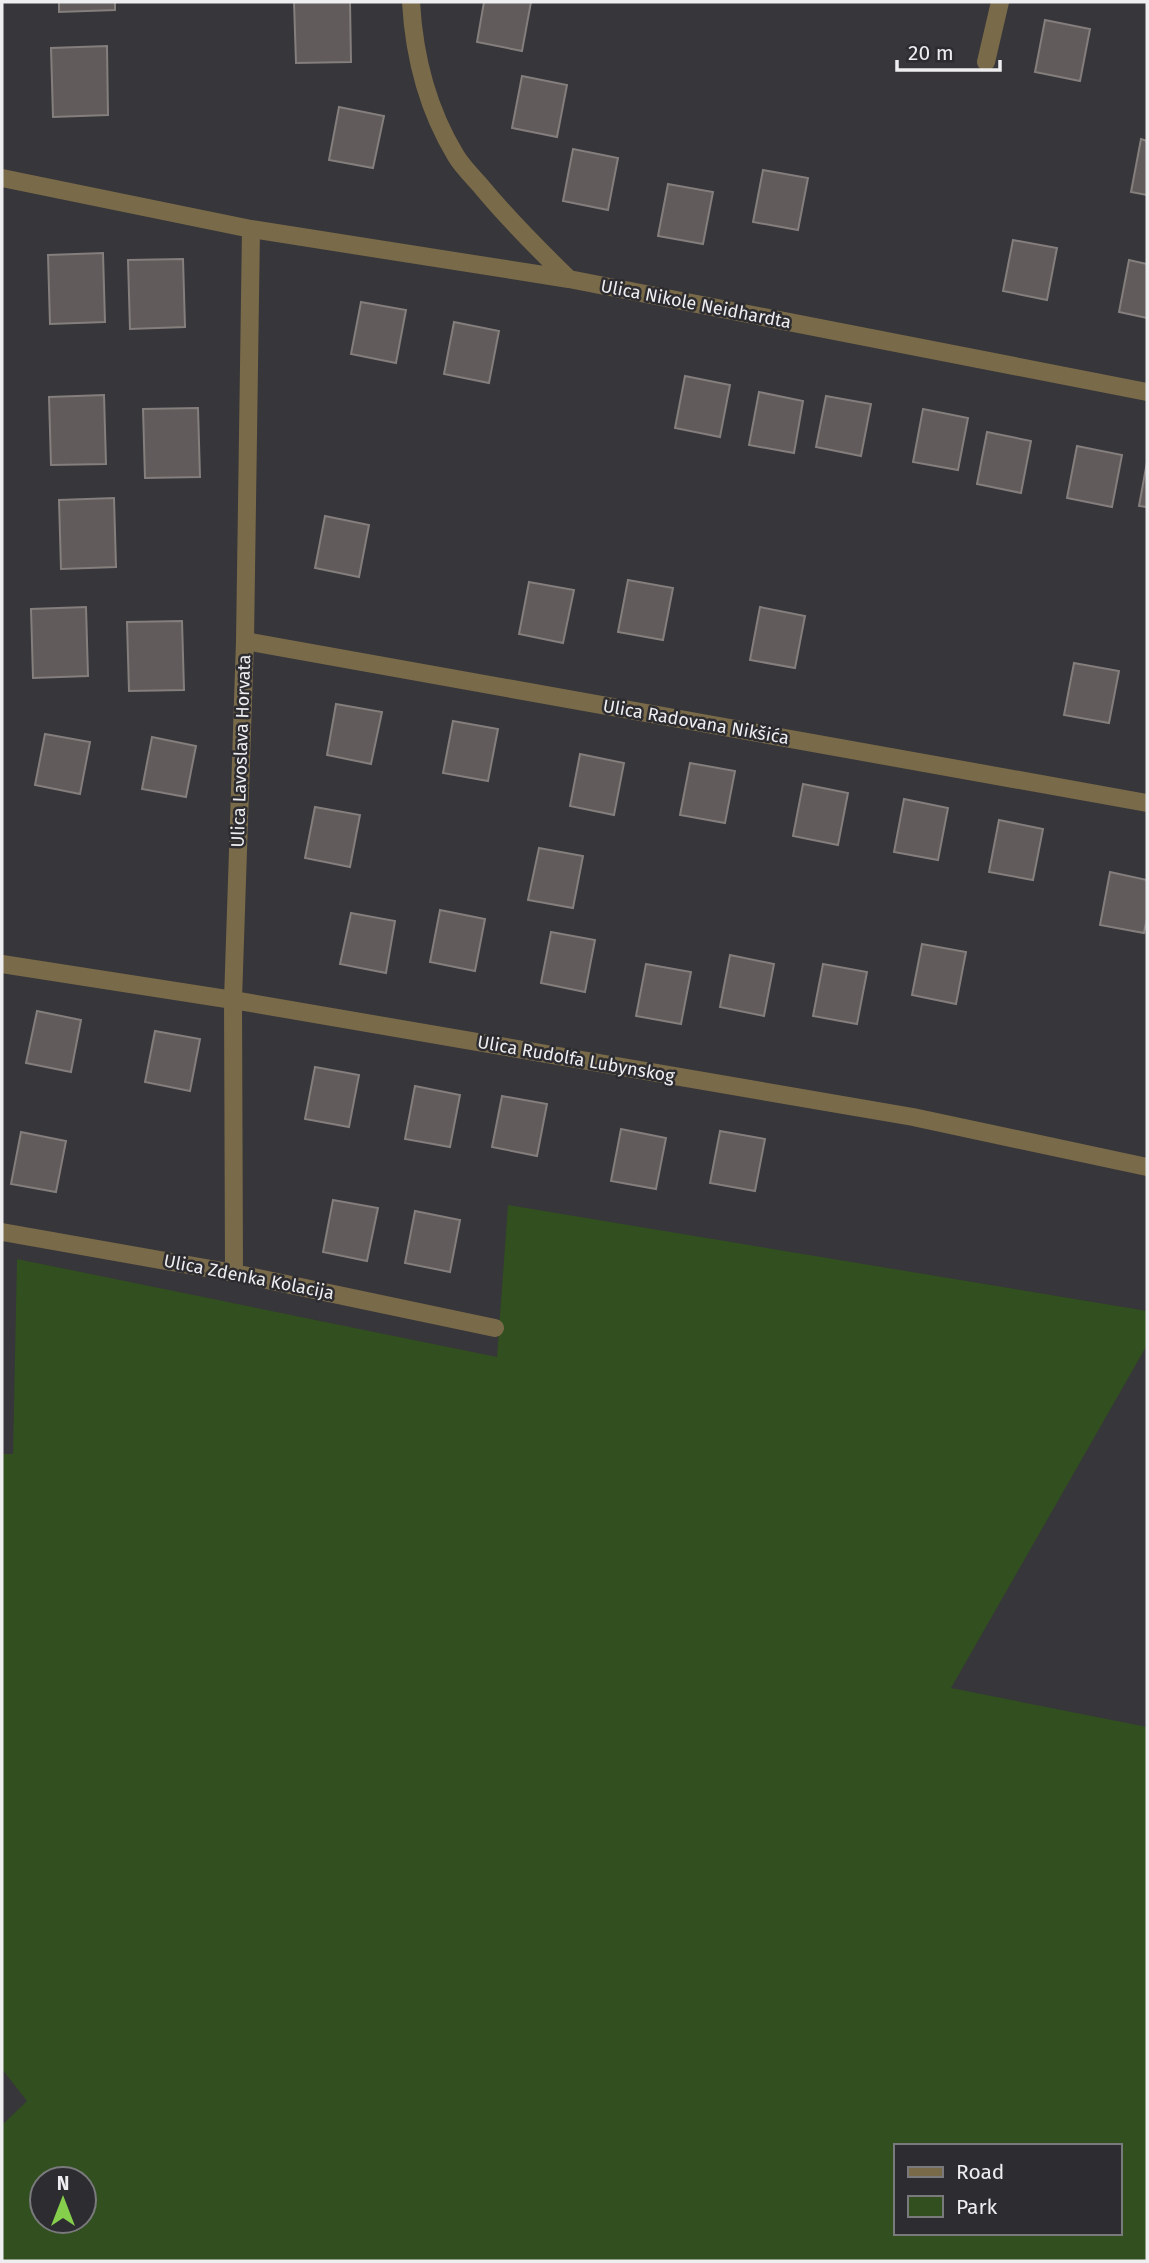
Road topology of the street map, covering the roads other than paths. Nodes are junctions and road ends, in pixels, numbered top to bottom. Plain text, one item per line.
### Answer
1 (411, 2) edge
2 (1000, 2) edge
3 (986, 62) dead end
4 (2, 178) edge
5 (251, 229) junction
6 (569, 279) junction
7 (1147, 392) edge
8 (245, 641) junction
9 (1147, 803) edge
10 (2, 964) edge
11 (233, 1000) junction
12 (1147, 1167) edge
13 (2, 1232) edge
14 (234, 1273) junction
15 (495, 1328) dead end

1 - 6 street
2 - 3 street
4 - 5 street
5 - 6 street
5 - 8 street, Ulica Lavoslava Horvata
6 - 7 street, Ulica Nikole Neidhardta
8 - 9 street, Ulica Radovana Nikšića
8 - 11 street, Ulica Lavoslava Horvata
10 - 11 street, Ulica Rudolfa Lubynskog
11 - 12 street, Ulica Rudolfa Lubynskog
11 - 14 street, Ulica Lavoslava Horvata
13 - 14 street, Ulica Zdenka Kolacija
14 - 15 street, Ulica Zdenka Kolacija

